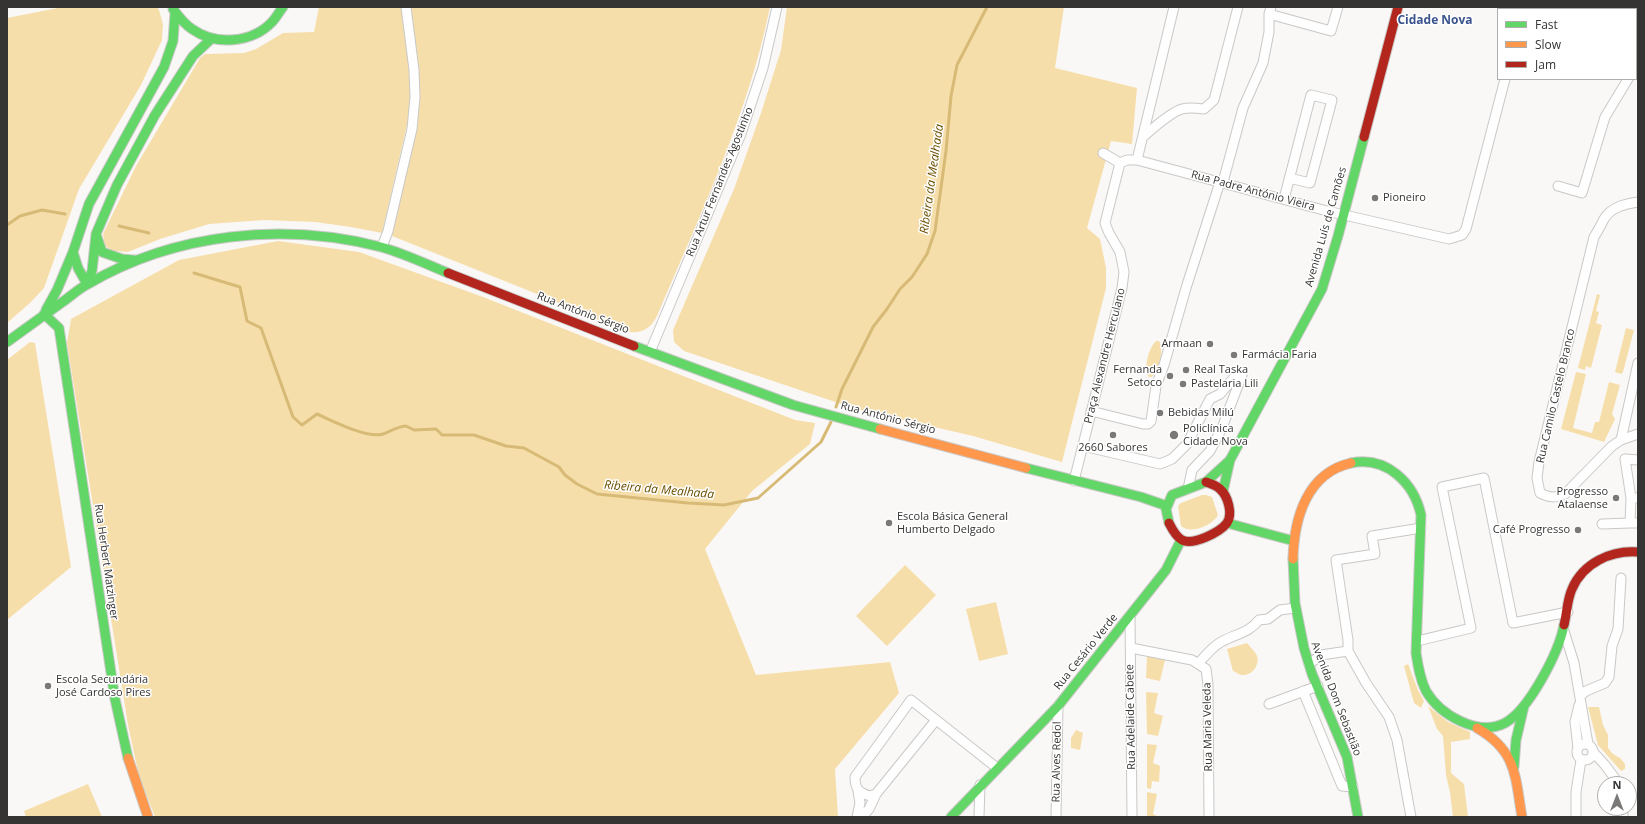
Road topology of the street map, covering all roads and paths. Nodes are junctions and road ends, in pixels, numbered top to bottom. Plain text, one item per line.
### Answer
1 (283, 7) edge
2 (406, 7) edge
3 (777, 7) edge
4 (1174, 7) edge
5 (1238, 7) edge
6 (1338, 7) edge
7 (1398, 7) edge
8 (174, 10) edge
9 (1270, 10) edge
10 (211, 39) junction
11 (1505, 80) edge
12 (1627, 80) edge
13 (1144, 136) junction
14 (1103, 153) dead end
15 (1137, 160) junction
16 (1120, 163) junction
17 (1289, 178) junction
18 (1222, 182) junction
19 (1558, 186) dead end
20 (1284, 199) junction
21 (1638, 202) edge
22 (1344, 214) junction
23 (96, 234) junction
24 (382, 247) junction
25 (73, 252) junction
26 (134, 260) junction
27 (87, 284) junction
28 (44, 314) junction
29 (7, 342) edge
30 (650, 352) junction
31 (1638, 363) edge
32 (1091, 411) junction
33 (1638, 434) edge
34 (1621, 440) junction
35 (1083, 446) junction
36 (1230, 460) junction
37 (1638, 460) edge
38 (1074, 481) junction
39 (1206, 482) junction
40 (1188, 489) junction
41 (1222, 491) junction
42 (1635, 498) edge
43 (1167, 506) junction
44 (1227, 523) junction
45 (1634, 523) edge
46 (1602, 524) dead end
47 (1420, 528) junction
48 (1181, 540) junction
49 (1294, 541) junction
50 (1638, 552) edge
51 (1621, 578) dead end
52 (1295, 608) junction
53 (1568, 612) junction
54 (1130, 616) junction
55 (1564, 630) junction
56 (1417, 641) junction
57 (1130, 648) junction
58 (1348, 651) junction
59 (1198, 664) junction
60 (1309, 664) junction
61 (1318, 686) junction
62 (1303, 691) junction
63 (1580, 696) junction
64 (1269, 704) dead end
65 (1058, 706) junction
66 (1524, 706) junction
67 (936, 720) junction
68 (1475, 727) junction
69 (1588, 744) junction
70 (1578, 748) junction
71 (1594, 753) junction
72 (1581, 760) junction
73 (997, 768) junction
74 (1514, 768) junction
75 (1613, 776) edge
76 (980, 785) junction
77 (1353, 787) junction
78 (858, 791) junction
79 (876, 794) junction
80 (148, 817) edge
81 (857, 817) edge
82 (862, 817) edge
83 (951, 817) edge
84 (979, 817) edge
85 (1056, 817) edge
86 (1132, 817) edge
87 (1209, 817) edge
88 (1358, 817) edge
89 (1411, 817) edge
90 (1522, 817) edge
91 (1576, 817) edge

1 - 10 street
2 - 24 street
3 - 30 street, Rua Artur Fernandes Agostinho
4 - 13 street
5 - 13 street
6 - 9 street
7 - 22 street, Avenida Luís de Camões
8 - 10 street
8 - 25 street
9 - 18 street
10 - 23 street
11 - 22 street, Rua Padre António Vieira
12 - 19 street
13 - 15 street
14 - 16 street
15 - 16 street, Rua Padre António Vieira
15 - 18 street, Rua Padre António Vieira
16 - 32 street, Praça Alexandre Herculano
17 - 17 street
17 - 20 street
18 - 20 street, Rua Padre António Vieira
18 - 32 street
20 - 22 street, Rua Padre António Vieira
21 - 34 street, Rua Camilo Castelo Branco
22 - 36 street, Avenida Luís de Camões
23 - 26 street
23 - 27 street
24 - 26 street, Rua António Sérgio
24 - 30 street, Rua António Sérgio
25 - 27 street
25 - 28 street
26 - 27 street, Rua António Sérgio
27 - 28 street, Rua António Sérgio
28 - 29 street, Rua António Sérgio
28 - 80 street, Rua Herbert Matzinger
30 - 38 street, Rua António Sérgio
31 - 34 street
32 - 35 street, Praça Alexandre Herculano
33 - 34 street, Rua Camilo Castelo Branco
35 - 38 street, Praça Alexandre Herculano
35 - 40 street
36 - 39 street
36 - 41 street
37 - 42 street
38 - 43 street, Rua António Sérgio
39 - 40 street
39 - 41 street
40 - 43 street
41 - 44 street
42 - 45 street
43 - 48 street
44 - 48 street
44 - 49 street
45 - 46 street
47 - 49 street, Avenida Dom Sebastião
47 - 56 street, Avenida Dom Sebastião
47 - 58 street
48 - 54 street, Rua Cesário Verde
49 - 52 street, Avenida Dom Sebastião
50 - 53 street
51 - 63 street
52 - 59 street
52 - 60 street, Avenida Dom Sebastião
53 - 55 street
53 - 56 street
54 - 57 street, Rua Adelaide Cabete
54 - 65 street, Rua Cesário Verde
55 - 63 street
55 - 66 street
56 - 68 street, Avenida Dom Sebastião
57 - 59 street
57 - 86 street, Rua Adelaide Cabete
58 - 60 street
58 - 89 street
59 - 87 street, Rua Maria Veleda
60 - 61 street, Avenida Dom Sebastião
61 - 62 street
61 - 77 street, Avenida Dom Sebastião
62 - 64 street
62 - 77 street
63 - 69 street
63 - 70 street
65 - 73 street, Rua Cesário Verde
65 - 85 street, Rua Alves Redol
66 - 68 street
66 - 74 street
67 - 73 street
67 - 78 street
67 - 79 street
68 - 74 street
69 - 70 street
69 - 71 street
70 - 72 street
71 - 72 street
71 - 75 street
72 - 91 street
73 - 76 street, Rua Cesário Verde
74 - 90 street
76 - 83 street, Rua Cesário Verde
76 - 84 street
77 - 88 street, Avenida Dom Sebastião
78 - 79 street
78 - 81 street
79 - 82 street

